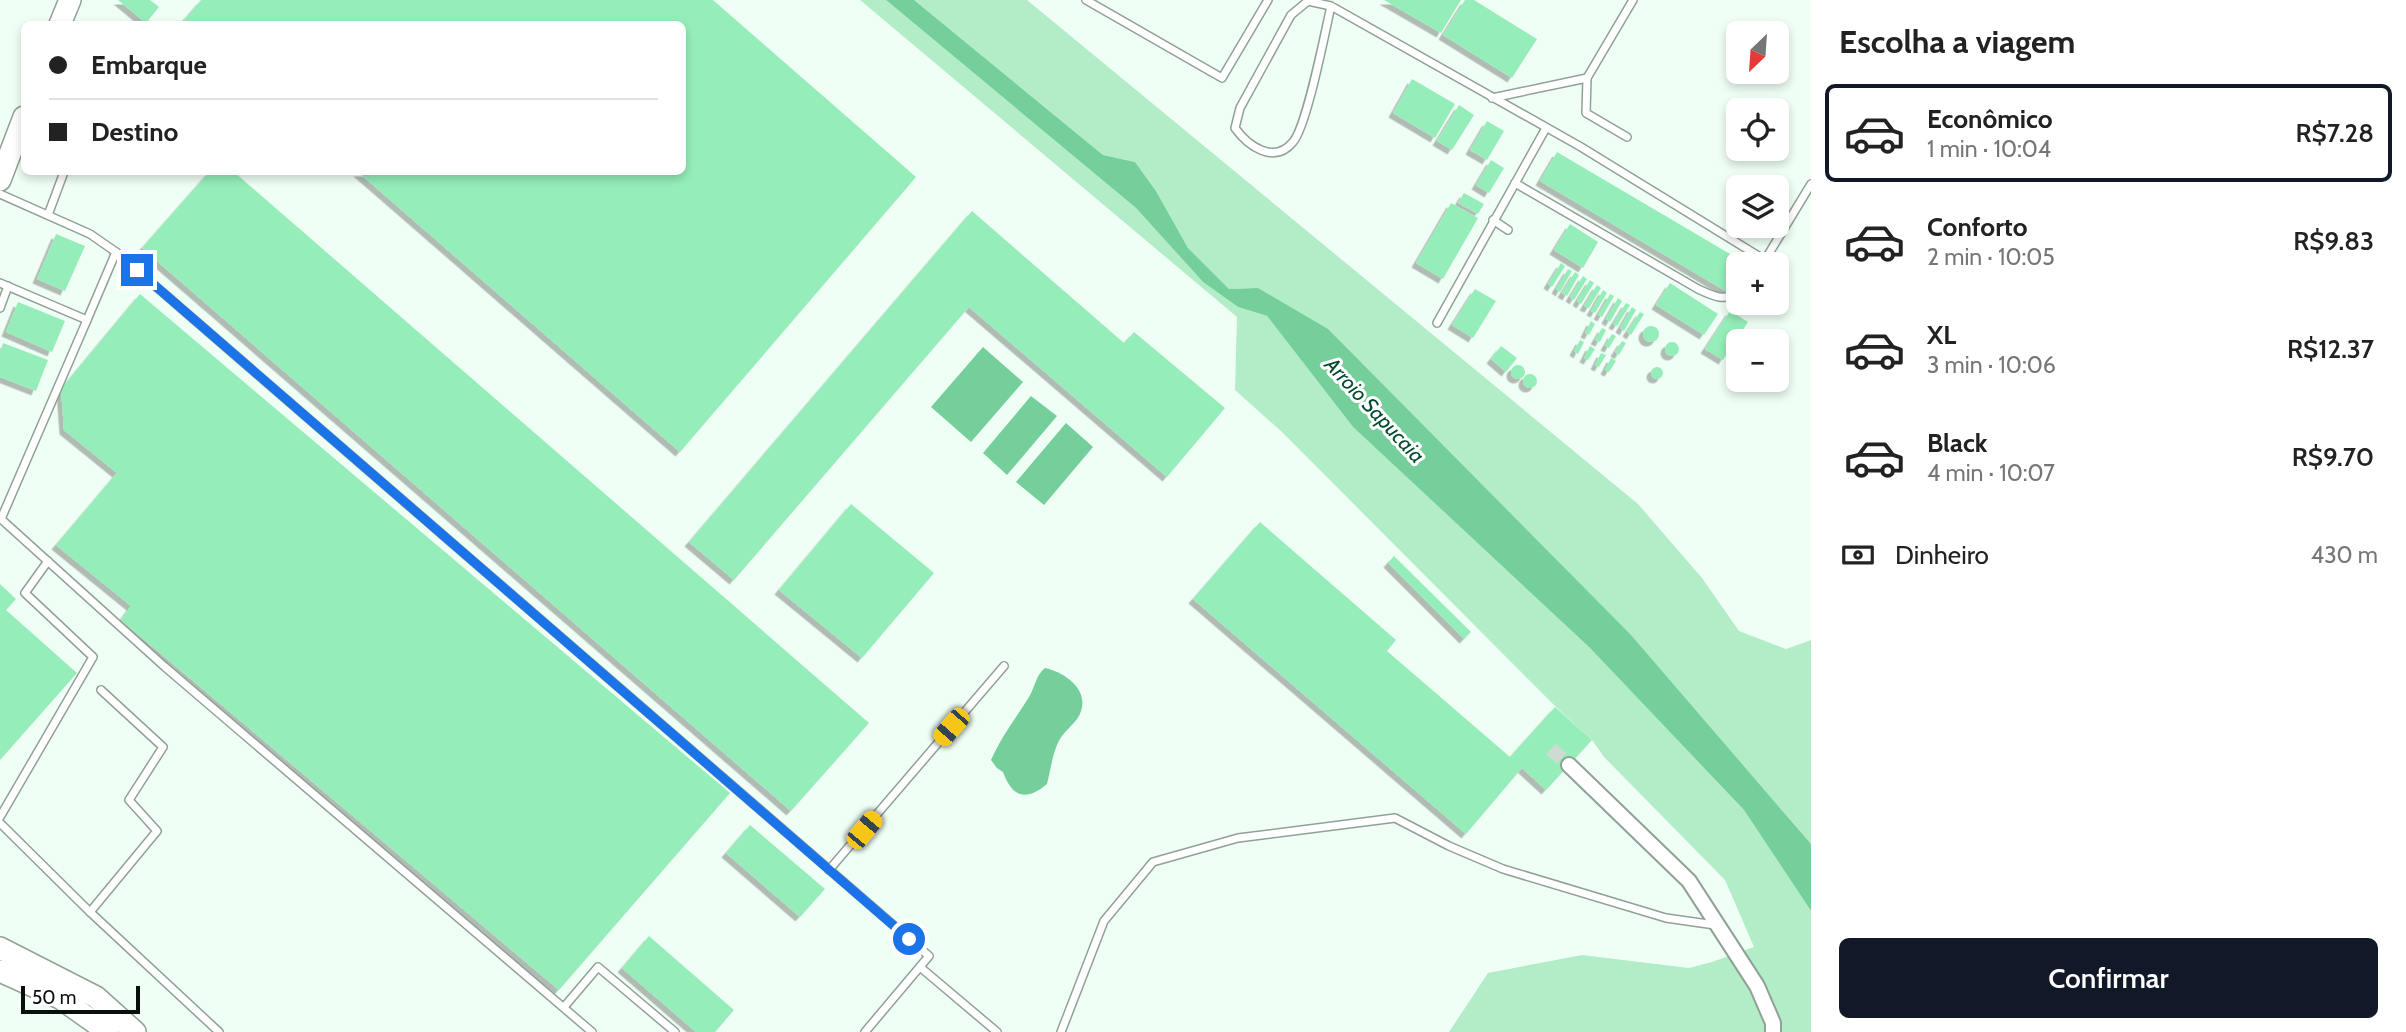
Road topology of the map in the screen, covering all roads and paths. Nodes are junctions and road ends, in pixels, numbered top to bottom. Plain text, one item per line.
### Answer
1 (70, 0) edge
2 (1086, 0) edge
3 (1268, 0) edge
4 (1633, 0) edge
5 (1331, 6) junction
6 (61, 21) edge
7 (1587, 78) junction
8 (1492, 98) junction
9 (21, 125) edge
10 (1546, 128) junction
11 (1627, 137) dead end
12 (63, 175) edge
13 (0, 180) edge
14 (1514, 183) junction
15 (1811, 184) edge
16 (0, 194) edge
17 (48, 215) junction
18 (1493, 220) junction
19 (1508, 230) dead end
20 (116, 251) junction
21 (1747, 252) edge
22 (1769, 252) edge
23 (0, 283) edge
24 (9, 286) junction
25 (1726, 296) edge
26 (0, 308) edge
27 (88, 320) junction
28 (1437, 323) dead end
29 (48, 561) junction
30 (1004, 666) dead end
31 (101, 690) dead end
32 (1569, 765) tunnel mouth
33 (0, 817) edge
34 (0, 823) edge
35 (829, 870) junction
36 (90, 912) junction
37 (1719, 925) junction
38 (0, 948) edge
39 (920, 967) junction
40 (0, 971) edge
41 (564, 1007) junction
42 (664, 1029) edge
43 (108, 1032) edge
44 (135, 1032) edge
45 (219, 1032) edge
46 (592, 1032) edge
47 (675, 1032) edge
48 (865, 1032) edge
49 (997, 1032) edge
50 (1061, 1032) edge
51 (1773, 1032) edge

1 - 6 main road
2 - 3 lane
4 - 7 lane
5 - 5 lane
5 - 8 lane
7 - 8 lane
7 - 11 lane
8 - 10 lane
9 - 13 main road
10 - 14 lane
10 - 21 lane
12 - 17 lane
14 - 18 lane
14 - 25 lane
15 - 22 lane
16 - 17 lane
17 - 20 lane
18 - 19 lane
18 - 28 lane
20 - 27 lane
20 - 35 lane
23 - 24 lane
24 - 26 lane
24 - 27 lane
27 - 29 lane
29 - 33 lane
29 - 41 lane
30 - 35 lane
31 - 36 lane
32 - 37 street
34 - 36 lane
35 - 39 lane
36 - 45 lane
37 - 50 lane
37 - 51 street
38 - 44 main road
39 - 48 lane
39 - 49 lane
40 - 43 main road
41 - 42 lane
41 - 46 lane
42 - 47 lane

